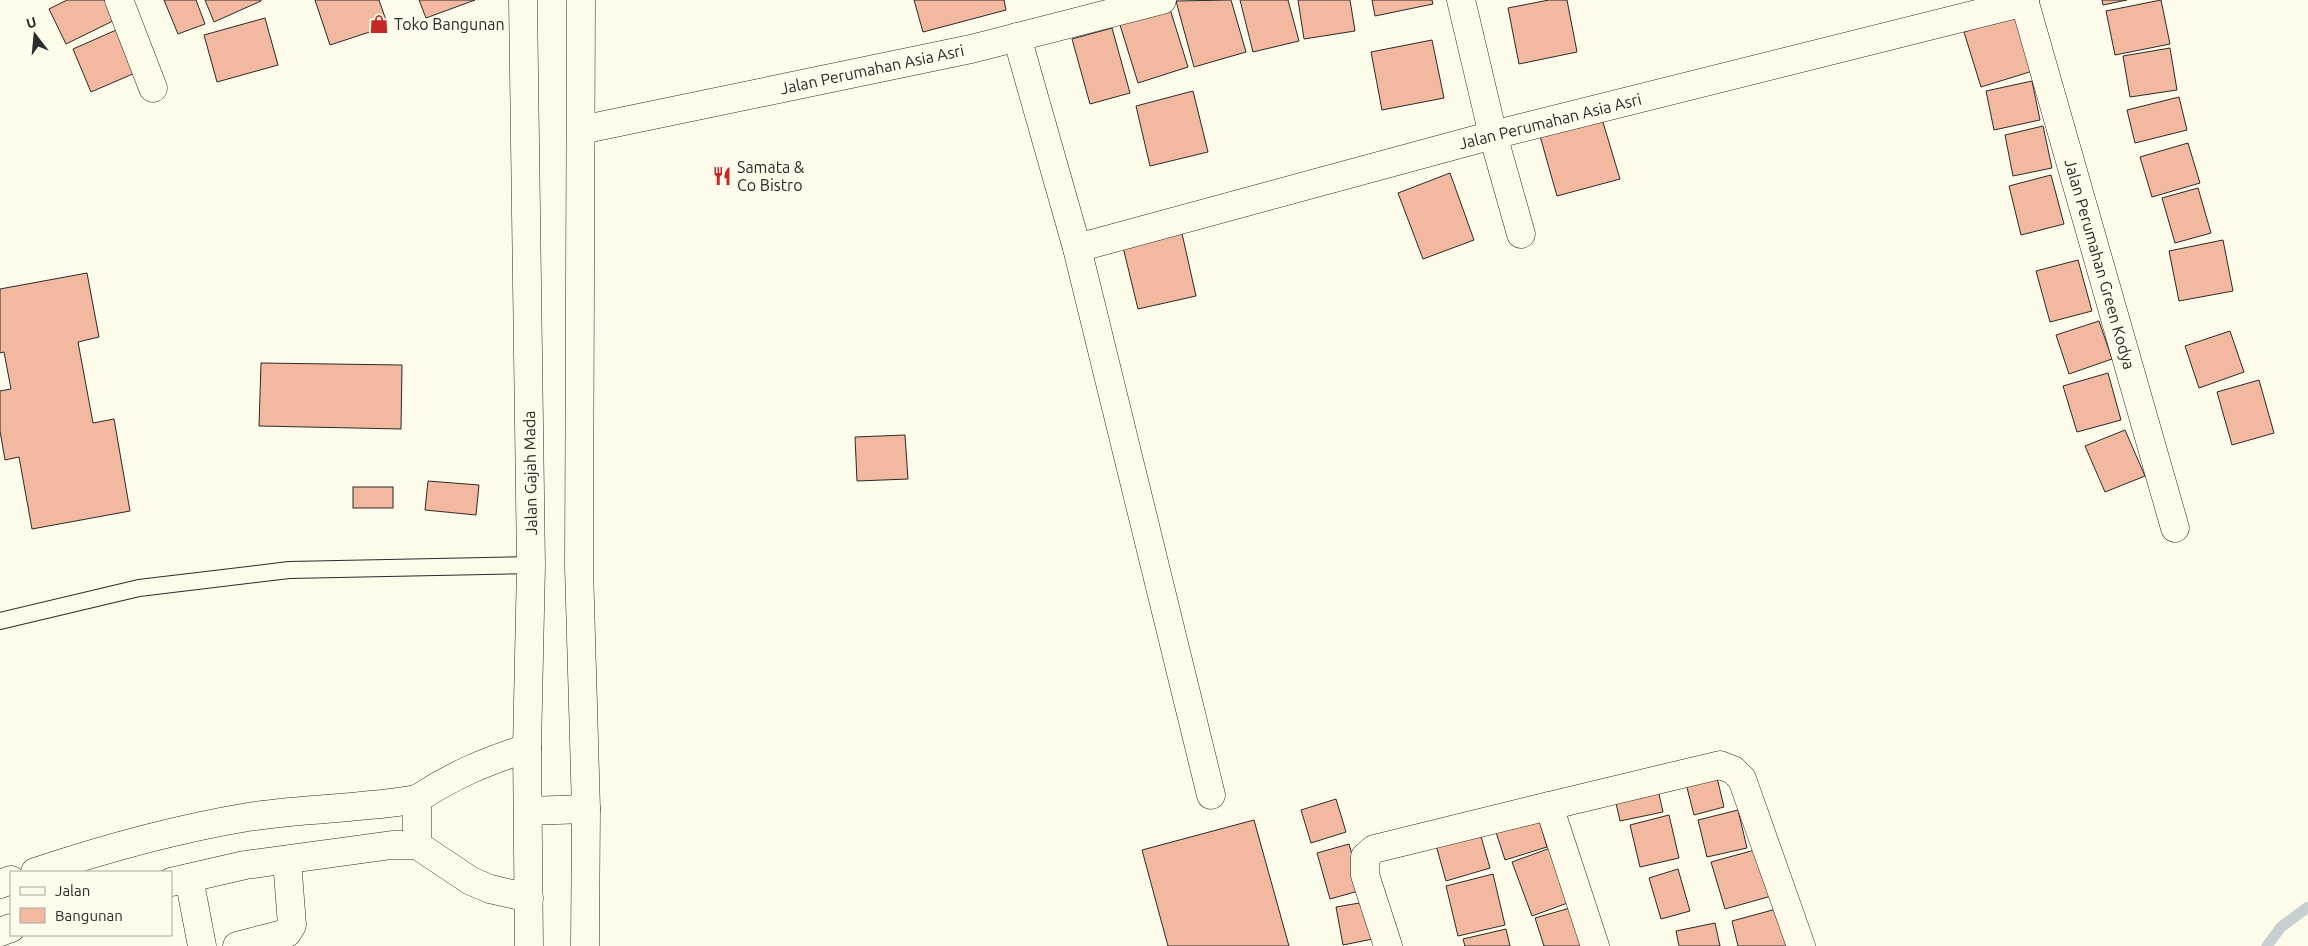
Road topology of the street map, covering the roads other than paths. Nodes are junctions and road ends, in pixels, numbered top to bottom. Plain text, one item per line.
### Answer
1 (120, 0) edge
2 (523, 0) edge
3 (582, 0) edge
4 (1162, 0) edge
5 (1461, 0) edge
6 (2024, 1) edge
7 (1017, 37) junction
8 (154, 88) dead end
9 (581, 130) junction
10 (1493, 134) junction
11 (1521, 234) dead end
12 (1077, 248) junction
13 (2176, 528) dead end
14 (530, 565) junction
15 (0, 620) edge
16 (527, 748) junction
17 (1211, 795) dead end
18 (417, 799) junction
19 (1550, 806) junction
20 (586, 809) junction
21 (528, 811) junction
22 (417, 845) junction
23 (288, 860) junction
24 (38, 871) edge
25 (180, 880) edge
26 (529, 898) junction
27 (202, 946) edge
28 (237, 946) edge
29 (529, 946) edge
30 (585, 946) edge
31 (1388, 946) edge
32 (1595, 946) edge
33 (1801, 946) edge

1 - 8 street
2 - 14 street, Jalan Gajah Mada
3 - 9 street
4 - 7 street, Jalan Perumahan Asia Asri
5 - 10 street
6 - 10 street, Jalan Perumahan Asia Asri
6 - 13 street, Jalan Perumahan Green Kodya
7 - 9 street, Jalan Perumahan Asia Asri
7 - 12 street
9 - 20 street
10 - 11 street
10 - 12 street, Jalan Perumahan Asia Asri
12 - 17 street
14 - 15 lane
14 - 16 street, Jalan Gajah Mada
16 - 18 street
16 - 21 street, Jalan Gajah Mada
18 - 22 street
18 - 24 street
19 - 31 street
19 - 32 street
19 - 33 street
20 - 21 street
20 - 30 street
21 - 26 street, Jalan Gajah Mada
22 - 23 street
22 - 26 street
23 - 25 street
23 - 28 street
25 - 27 street
26 - 29 street, Jalan Gajah Mada

